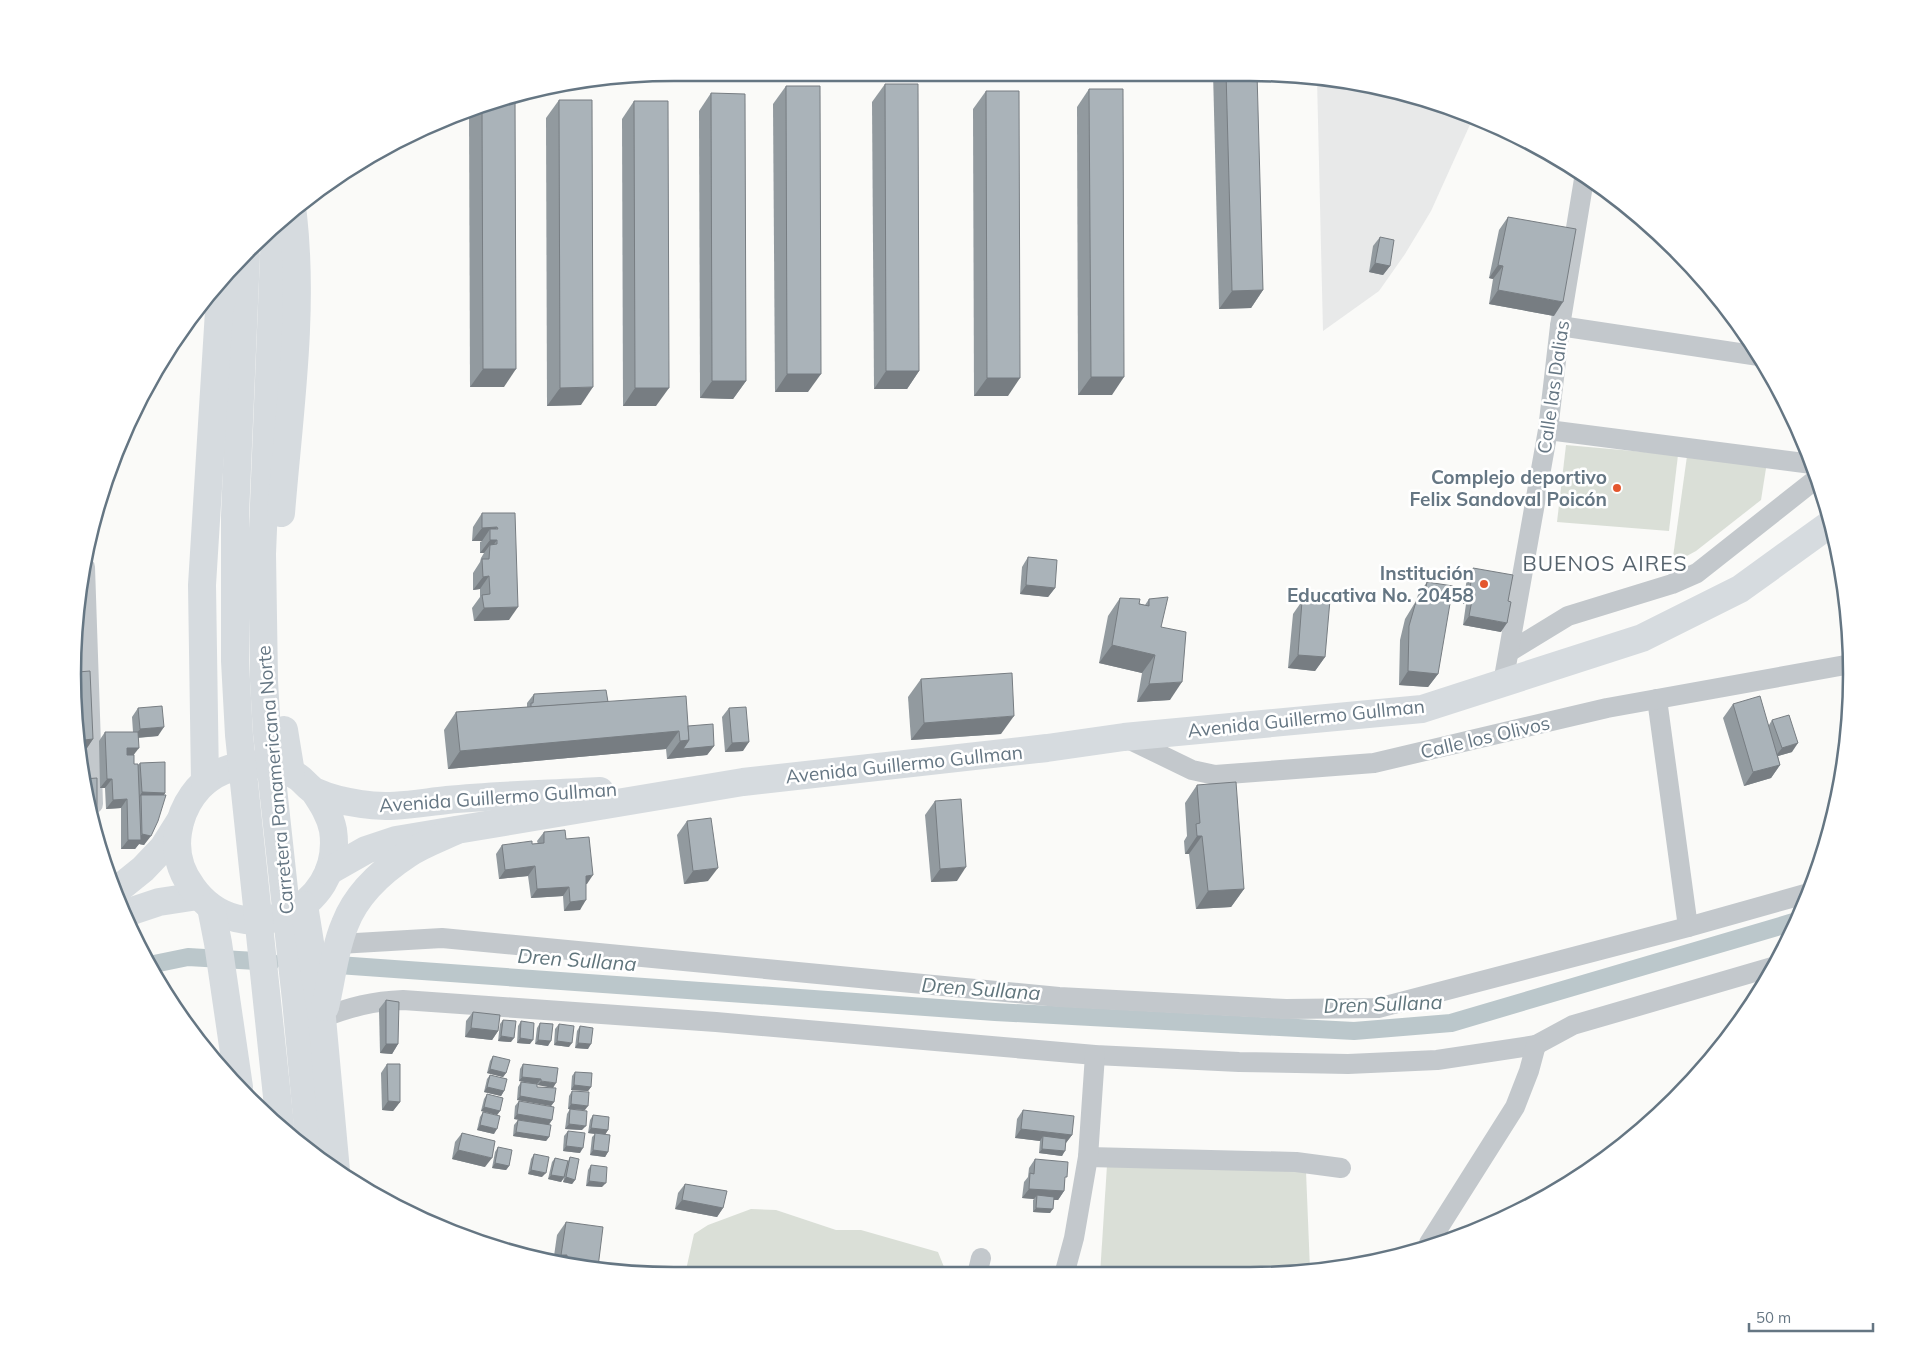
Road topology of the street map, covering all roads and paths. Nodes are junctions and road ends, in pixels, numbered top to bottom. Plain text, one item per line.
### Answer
1 (1583, 184) edge
2 (293, 220) edge
3 (275, 236) edge
4 (246, 265) edge
5 (225, 286) edge
6 (1560, 326) junction
7 (1749, 354) edge
8 (1548, 430) junction
9 (1804, 463) edge
10 (1811, 483) edge
11 (1825, 528) edge
12 (86, 597) edge
13 (1509, 652) junction
14 (1843, 665) edge
15 (1503, 683) junction
16 (1657, 699) junction
17 (1124, 737) junction
18 (291, 773) junction
19 (205, 782) junction
20 (743, 782) junction
21 (92, 784) edge
22 (314, 791) junction
23 (180, 821) junction
24 (457, 830) junction
25 (329, 871) junction
26 (121, 887) edge
27 (1800, 896) edge
28 (204, 902) junction
29 (304, 905) junction
30 (131, 911) edge
31 (1688, 927) junction
32 (323, 971) junction
33 (1763, 971) edge
34 (322, 1018) junction
35 (1536, 1045) junction
36 (1095, 1055) junction
37 (237, 1074) edge
38 (279, 1116) edge
39 (311, 1142) edge
40 (1088, 1157) junction
41 (335, 1160) edge
42 (1341, 1168) dead end
43 (1432, 1238) edge
44 (1066, 1267) edge

1 - 6 street, Calle las Dalias
2 - 18 main road
3 - 32 main road, Carretera Panamericana Norte
4 - 38 main road, Carretera Panamericana Norte
5 - 19 main road
6 - 7 street
6 - 8 street, Calle las Dalias
8 - 9 street
8 - 13 street, Calle las Dalias
10 - 13 street
11 - 15 main road, Avenida Guillermo Gullman
12 - 21 street
13 - 15 street, Calle las Dalias
14 - 16 street, Calle los Olivos
15 - 17 main road, Avenida Guillermo Gullman
16 - 17 street, Calle los Olivos
16 - 31 street
17 - 20 main road, Avenida Guillermo Gullman
18 - 19 main road
18 - 22 main road
19 - 23 main road
20 - 22 main road, Avenida Guillermo Gullman
20 - 24 main road, Avenida Guillermo Gullman
22 - 25 main road
23 - 26 main road
23 - 28 main road
24 - 25 main road, Avenida Guillermo Gullman
24 - 32 main road
25 - 29 main road
27 - 31 street
28 - 29 main road
28 - 30 main road
28 - 37 main road
29 - 32 main road
31 - 32 street
32 - 34 main road
32 - 39 main road, Carretera Panamericana Norte
33 - 35 street
34 - 36 street
34 - 41 main road
35 - 36 street
35 - 43 street
36 - 40 street
40 - 42 street
40 - 44 street

